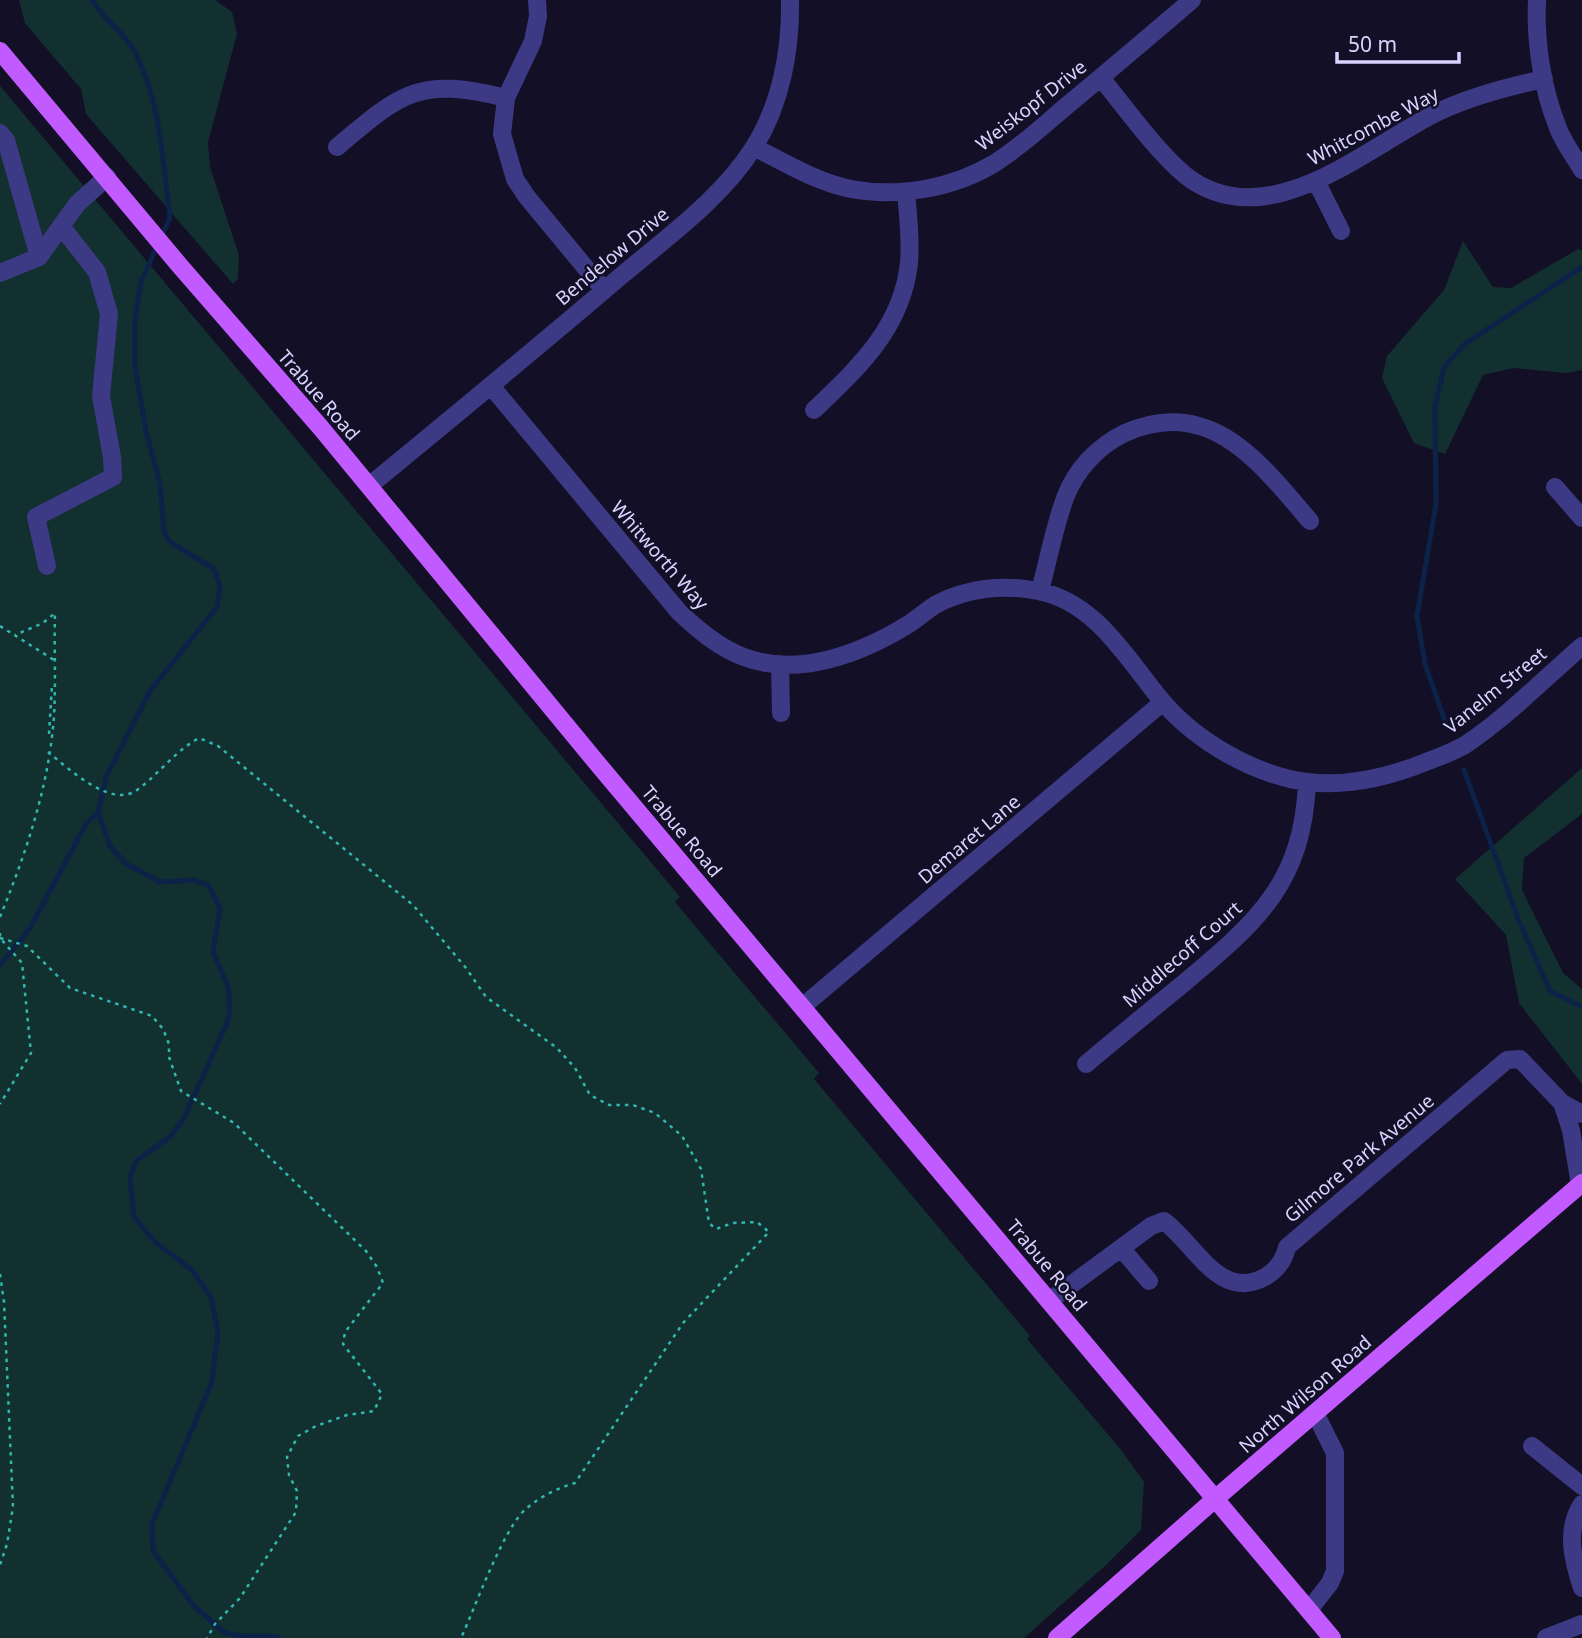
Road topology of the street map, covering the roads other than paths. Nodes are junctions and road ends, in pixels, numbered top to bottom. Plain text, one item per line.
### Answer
1 (537, 0) edge
2 (790, 0) edge
3 (1192, 0) edge
4 (1537, 0) edge
5 (0, 51) edge
6 (1101, 78) junction
7 (1544, 79) junction
8 (506, 98) junction
9 (0, 133) edge
10 (337, 147) dead end
11 (754, 147) junction
12 (1582, 170) edge
13 (107, 177) junction
14 (1316, 181) junction
15 (906, 192) junction
16 (61, 226) junction
17 (1341, 231) dead end
18 (39, 257) junction
19 (0, 274) edge
20 (604, 290) junction
21 (491, 386) junction
22 (814, 411) dead end
23 (369, 486) junction
24 (1555, 487) dead end
25 (1582, 518) edge
26 (1310, 521) dead end
27 (47, 566) dead end
28 (1040, 591) junction
29 (1582, 646) edge
30 (780, 664) junction
31 (1163, 702) junction
32 (781, 713) dead end
33 (1307, 782) junction
34 (802, 1007) junction
35 (1086, 1065) dead end
36 (1562, 1103) junction
37 (1582, 1114) edge
38 (1581, 1184) edge
39 (1121, 1248) junction
40 (1149, 1282) dead end
41 (1049, 1301) junction
42 (1315, 1413) junction
43 (1532, 1446) dead end
44 (1582, 1486) edge
45 (1215, 1499) junction
46 (1582, 1504) edge
47 (1582, 1588) edge
48 (1308, 1610) junction
49 (1582, 1624) edge
50 (1057, 1638) edge
51 (1332, 1638) edge
52 (1546, 1638) edge

1 - 8 street
2 - 11 street, Bendelow Drive
3 - 6 street, Weiskopf Drive
4 - 7 street
5 - 13 main road, Trabue Road
6 - 14 street, Whitcombe Way
6 - 15 street, Weiskopf Drive
7 - 12 street
7 - 14 street, Whitcombe Way
8 - 10 street
8 - 20 street
9 - 18 street
11 - 15 street, Weiskopf Drive
11 - 20 street, Bendelow Drive
13 - 16 street
13 - 23 main road, Trabue Road
14 - 17 street
15 - 22 street
16 - 18 street
16 - 27 street
18 - 19 street
20 - 21 street, Bendelow Drive
21 - 23 street, Bendelow Drive
21 - 30 street, Whitworth Way
23 - 34 main road, Trabue Road
24 - 25 street
26 - 28 street
28 - 30 street, Whitworth Way
28 - 31 street, Whitworth Way
29 - 33 street, Vanelm Street
30 - 32 street
31 - 33 street, Whitworth Way
31 - 34 street, Demaret Lane
33 - 35 street, Middlecoff Court
34 - 41 main road, Trabue Road
36 - 37 street, Gilmore Park Avenue
36 - 38 street, Gilmore Park Avenue
36 - 39 street, Gilmore Park Avenue
38 - 42 main road, North Wilson Road
39 - 40 street
39 - 41 street, Gilmore Park Avenue
41 - 45 main road, Trabue Road
42 - 45 main road, North Wilson Road
42 - 48 street
43 - 44 street
45 - 48 main road, Trabue Road
45 - 50 main road, North Wilson Road
46 - 47 street
48 - 51 main road, Trabue Road
49 - 52 street

